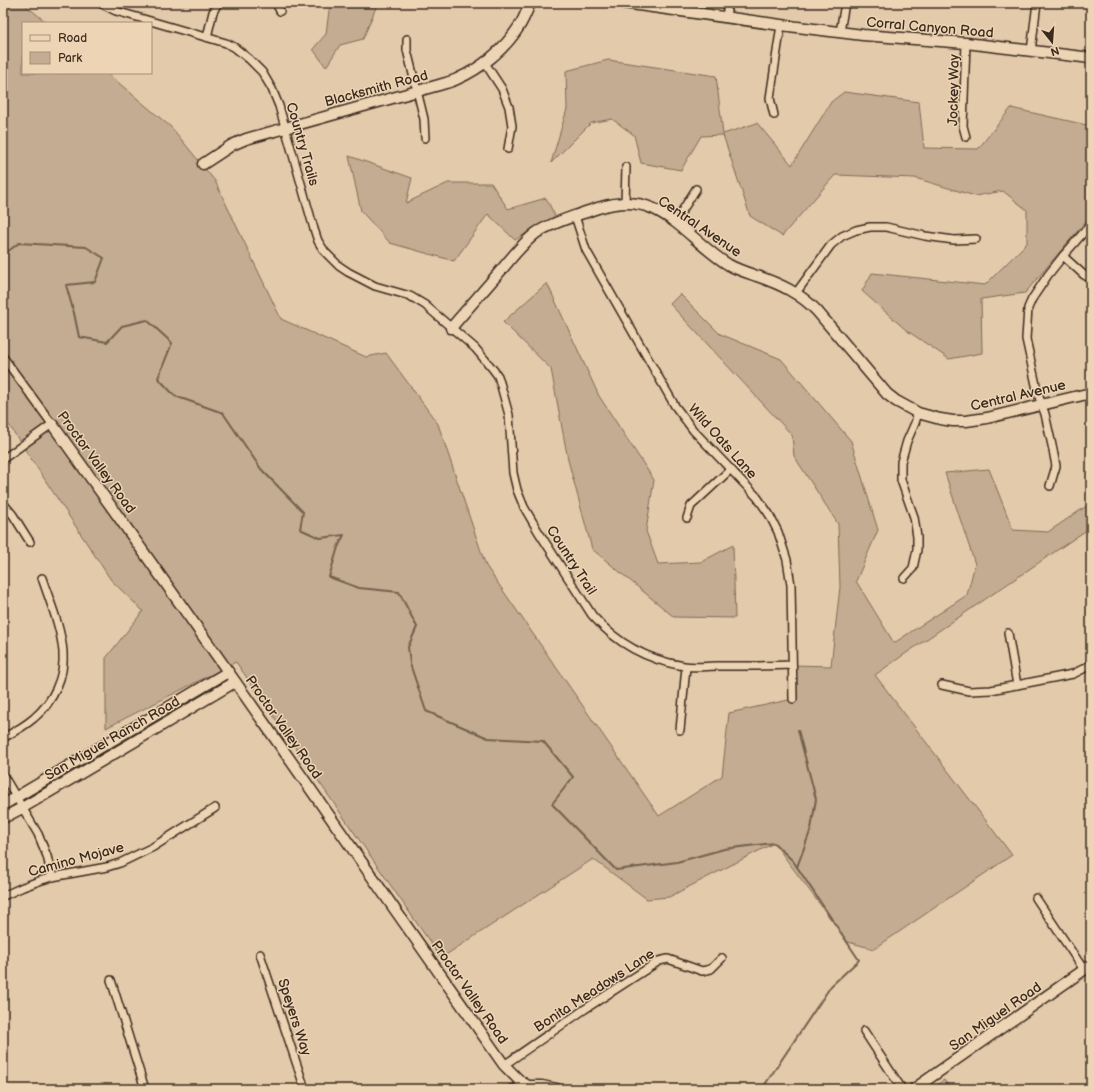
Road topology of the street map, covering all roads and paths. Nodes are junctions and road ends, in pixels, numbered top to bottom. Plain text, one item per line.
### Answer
1 (100, 3) edge
2 (218, 3) edge
3 (276, 3) edge
4 (530, 3) edge
5 (624, 3) edge
6 (728, 3) edge
7 (845, 3) edge
8 (1037, 3) edge
9 (280, 11) dead end
10 (726, 17) junction
11 (780, 25) junction
12 (840, 32) junction
13 (207, 37) junction
14 (407, 39) dead end
15 (966, 43) junction
16 (1031, 51) junction
17 (1091, 58) edge
18 (485, 63) junction
19 (417, 92) junction
20 (774, 115) dead end
21 (284, 127) junction
22 (966, 137) dead end
23 (425, 138) dead end
24 (508, 149) dead end
25 (203, 164) dead end
26 (626, 167) dead end
27 (696, 189) dead end
28 (625, 203) junction
29 (574, 216) junction
30 (675, 222) junction
31 (1091, 224) edge
32 (976, 239) dead end
33 (1063, 256) junction
34 (1091, 279) edge
35 (796, 293) junction
36 (451, 328) junction
37 (3, 357) edge
38 (1091, 393) edge
39 (1042, 405) junction
40 (918, 413) junction
41 (52, 424) junction
42 (3, 459) edge
43 (731, 469) junction
44 (1050, 486) dead end
45 (3, 503) edge
46 (687, 518) dead end
47 (30, 542) dead end
48 (42, 578) dead end
49 (904, 578) dead end
50 (1008, 633) dead end
51 (1091, 664) edge
52 (792, 666) junction
53 (686, 667) junction
54 (228, 672) junction
55 (234, 682) junction
56 (942, 685) dead end
57 (1018, 685) junction
58 (794, 698) dead end
59 (680, 730) dead end
60 (3, 738) edge
61 (3, 775) edge
62 (16, 797) junction
63 (3, 805) edge
64 (22, 808) junction
65 (215, 808) dead end
66 (3, 818) edge
67 (52, 878) junction
68 (3, 896) edge
69 (1036, 898) dead end
70 (260, 954) dead end
71 (722, 958) dead end
72 (1088, 967) edge
73 (111, 980) dead end
74 (864, 1031) dead end
75 (504, 1065) junction
76 (528, 1086) junction
77 (145, 1089) edge
78 (304, 1089) edge
79 (511, 1089) edge
80 (557, 1089) edge
81 (902, 1089) edge
82 (914, 1089) edge

1 - 13 street, Country Trails
2 - 13 street
3 - 9 street
4 - 18 street, Blacksmith Road
5 - 10 street, Corral Canyon Road
6 - 10 street
7 - 12 street
8 - 16 street
10 - 11 street, Corral Canyon Road
11 - 12 street, Corral Canyon Road
11 - 20 street
12 - 15 street, Corral Canyon Road
13 - 21 street, Country Trails
14 - 19 street
15 - 16 street, Corral Canyon Road
15 - 22 street, Jockey Way
16 - 17 street, Corral Canyon Road
18 - 19 street, Blacksmith Road
18 - 24 street
19 - 21 street, Blacksmith Road
19 - 23 street
21 - 25 street, Blacksmith Road
21 - 36 street, Country Trails
26 - 28 street
27 - 30 street
28 - 29 street, Central Avenue
28 - 30 street, Central Avenue
29 - 36 street, Central Avenue
29 - 43 street, Wild Oats Lane
30 - 35 street, Central Avenue
31 - 33 street
32 - 35 street
33 - 34 street
33 - 39 street
35 - 40 street, Central Avenue
36 - 53 street, Country Trail
37 - 41 street, Proctor Valley Road
38 - 39 street, Central Avenue
39 - 40 street, Central Avenue
39 - 44 street
40 - 49 street
41 - 42 street
41 - 54 street, Proctor Valley Road
43 - 46 street
43 - 52 street, Wild Oats Lane
45 - 47 street
48 - 60 street
50 - 57 street
51 - 57 street
52 - 53 street, Country Trail
52 - 58 street, Wild Oats Lane
53 - 59 street
54 - 55 street, Proctor Valley Road
54 - 62 street, San Miguel Ranch Road
55 - 64 street, San Miguel Ranch Road
55 - 75 street, Proctor Valley Road
56 - 57 street
61 - 62 street
62 - 63 street, San Miguel Ranch Road
62 - 64 street
64 - 66 street, San Miguel Ranch Road
64 - 67 street
65 - 67 street, Camino Mojave
67 - 68 street, Camino Mojave
69 - 72 street
70 - 78 street, Speyers Way
71 - 75 street, Bonita Meadows Lane
72 - 82 street, San Miguel Road
73 - 77 street
74 - 81 street
75 - 76 street, Proctor Valley Road
76 - 79 street
76 - 80 street

